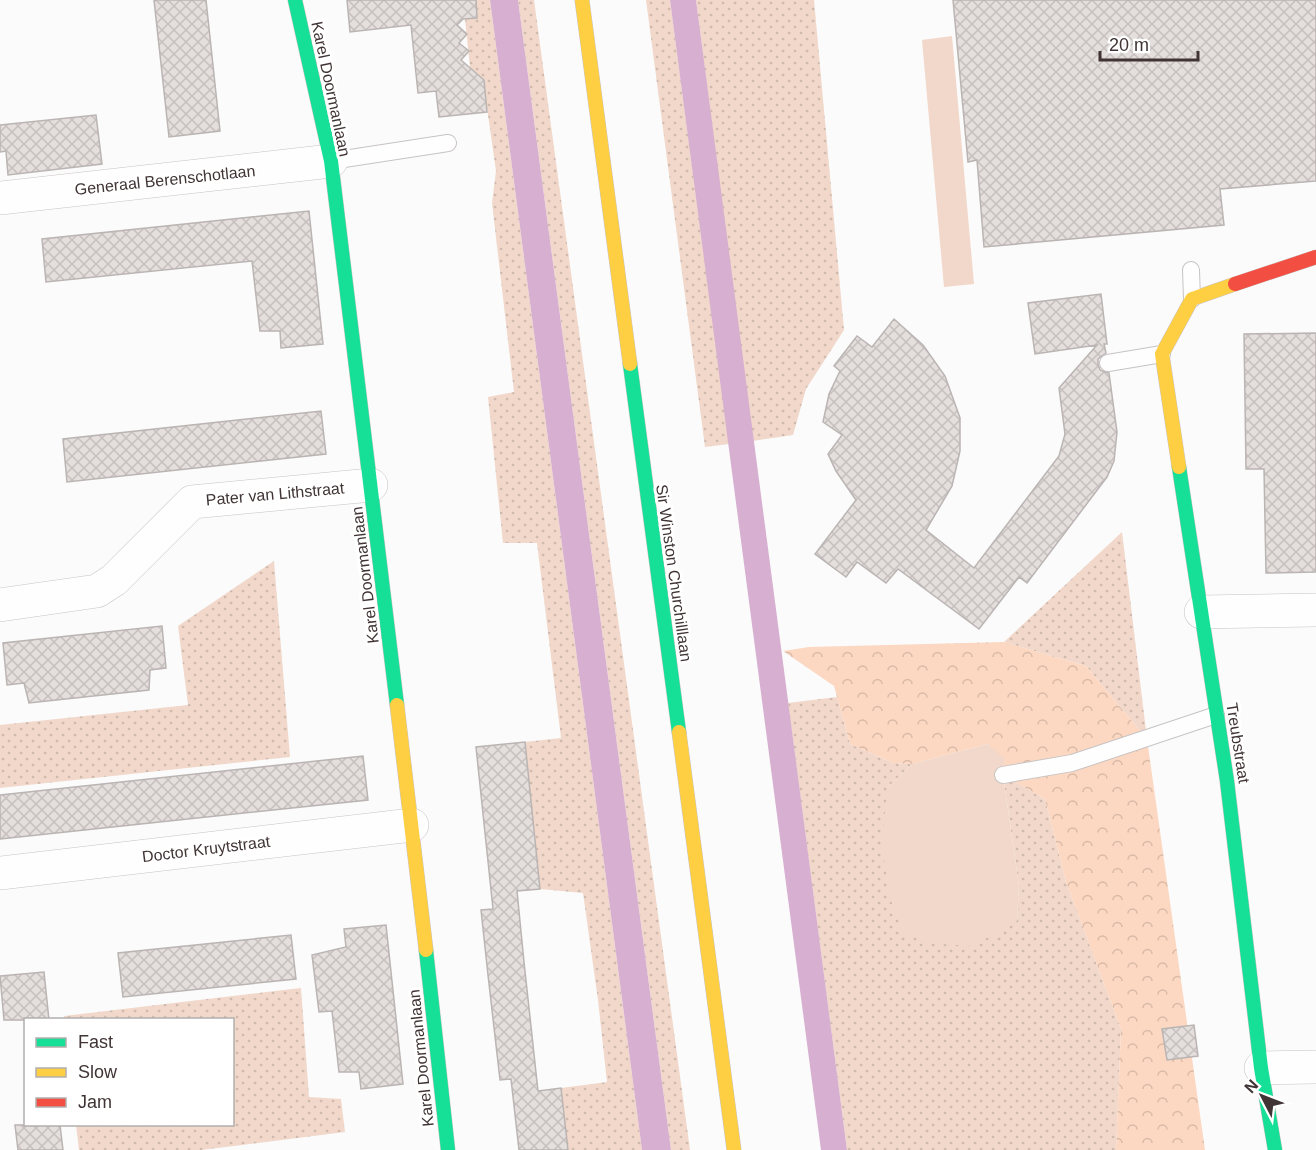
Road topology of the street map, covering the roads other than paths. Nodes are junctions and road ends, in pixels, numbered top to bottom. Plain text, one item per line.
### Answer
1 (295, 0) edge
2 (582, 0) edge
3 (448, 143) dead end
4 (331, 161) junction
5 (0, 198) edge
6 (1316, 257) edge
7 (1191, 270) dead end
8 (1192, 299) junction
9 (1164, 348) junction
10 (1108, 363) dead end
11 (371, 485) junction
12 (0, 605) edge
13 (1316, 610) edge
14 (1201, 612) junction
15 (1216, 715) junction
16 (1004, 775) dead end
17 (412, 825) junction
18 (0, 873) edge
19 (1316, 1067) edge
20 (1261, 1068) junction
21 (448, 1150) edge
22 (734, 1150) edge
23 (1275, 1150) edge

1 - 4 street, Karel Doormanlaan
2 - 22 street, Sir Winston Churchilllaan
3 - 4 lane
4 - 5 street, Generaal Berenschotlaan
4 - 11 street, Karel Doormanlaan
6 - 8 street
7 - 8 lane
8 - 9 street
9 - 10 lane
9 - 14 street, Treubstraat
11 - 12 street, Pater van Lithstraat
11 - 17 street, Karel Doormanlaan
13 - 14 street
14 - 15 street, Treubstraat
15 - 16 lane
15 - 20 street, Treubstraat
17 - 18 street, Doctor Kruytstraat
17 - 21 street, Karel Doormanlaan
19 - 20 street
20 - 23 street, Treubstraat

